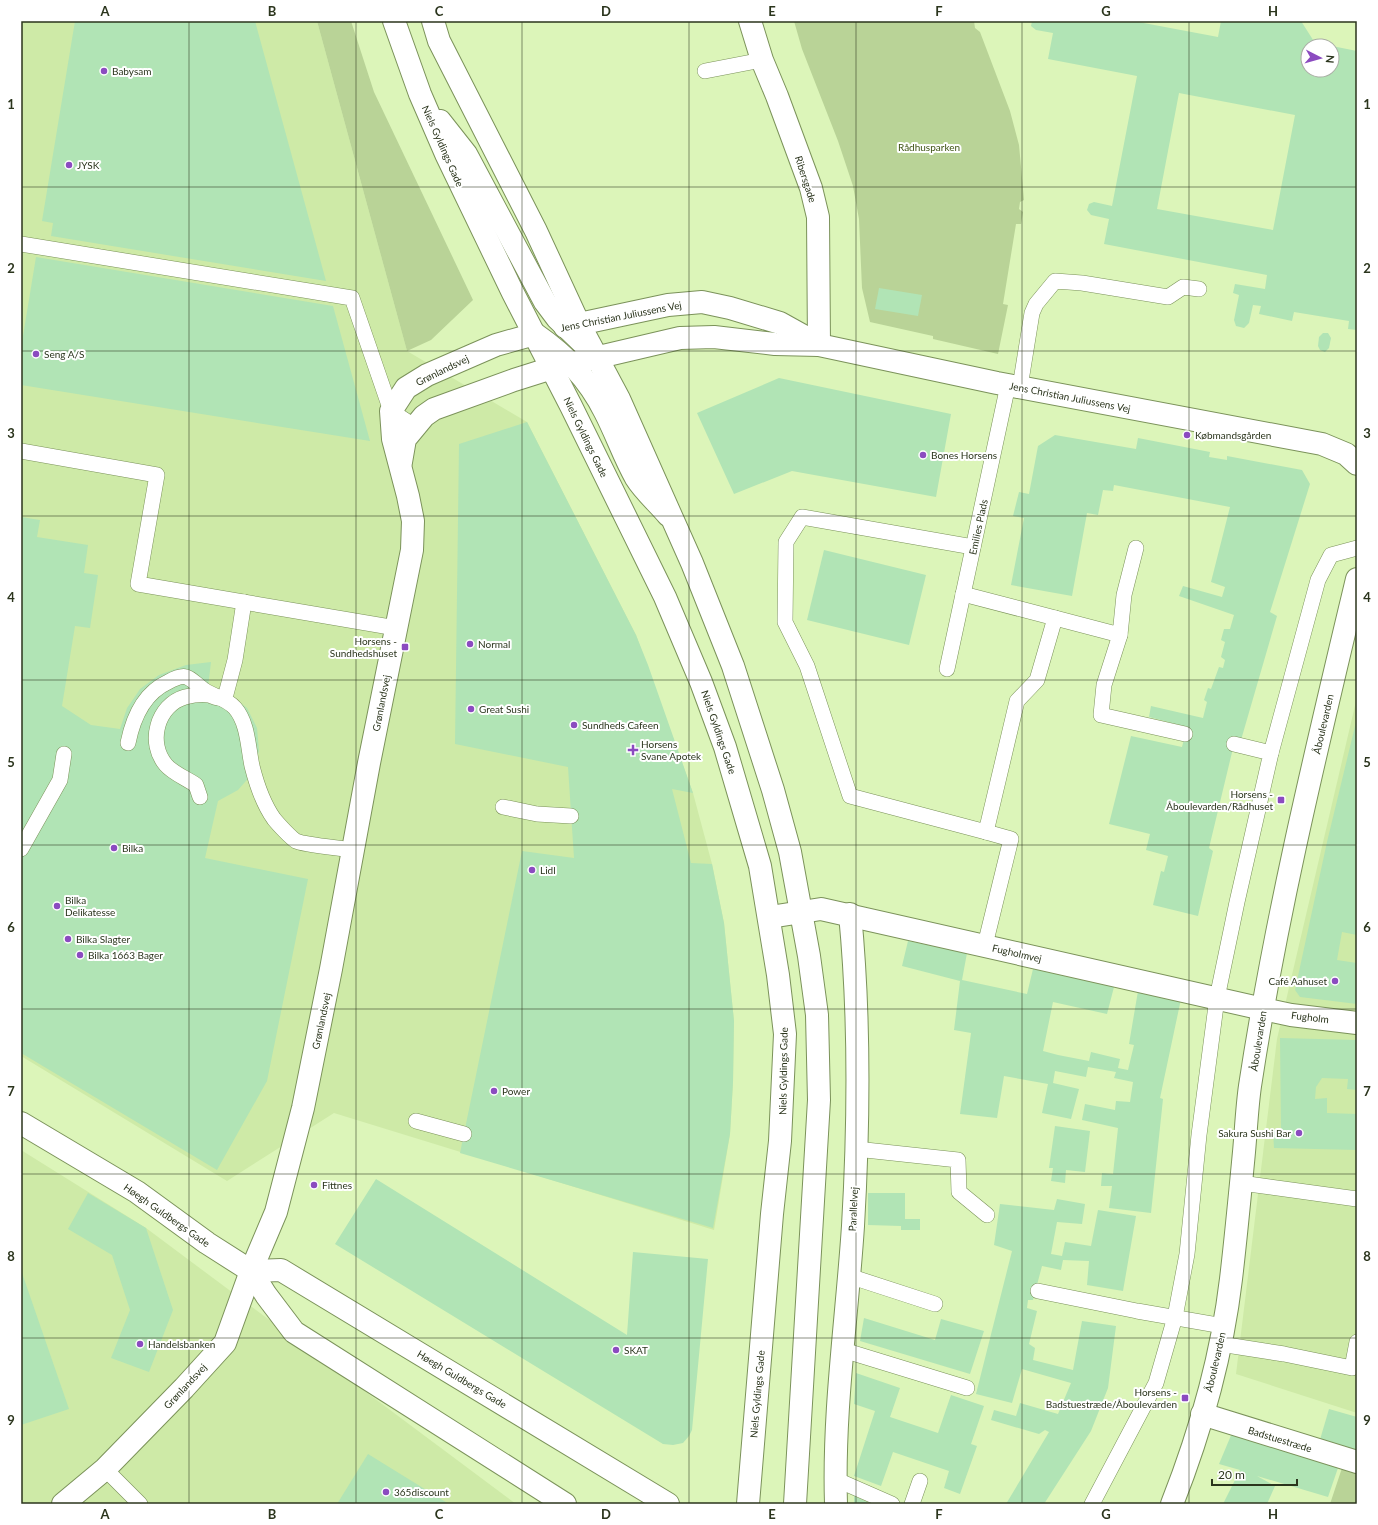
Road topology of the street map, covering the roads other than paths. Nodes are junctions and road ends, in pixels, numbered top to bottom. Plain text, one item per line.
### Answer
1 (394, 21) edge
2 (433, 21) edge
3 (750, 21) edge
4 (762, 60) junction
5 (705, 72) dead end
6 (420, 94) junction
7 (21, 244) edge
8 (1199, 289) dead end
9 (572, 325) junction
10 (535, 334) junction
11 (819, 345) junction
12 (598, 357) junction
13 (562, 366) junction
14 (1014, 386) junction
15 (391, 411) junction
16 (414, 426) junction
17 (21, 451) edge
18 (1357, 464) edge
19 (400, 466) junction
20 (673, 520) junction
21 (973, 547) junction
22 (1136, 548) dead end
23 (1357, 548) edge
24 (1357, 579) edge
25 (963, 594) junction
26 (244, 602) junction
27 (1054, 618) junction
28 (396, 628) junction
29 (1120, 635) junction
30 (947, 669) dead end
31 (1185, 734) dead end
32 (128, 743) dead end
33 (1234, 744) dead end
34 (1271, 753) junction
35 (64, 754) dead end
36 (200, 797) dead end
37 (503, 807) dead end
38 (571, 816) dead end
39 (986, 832) junction
40 (21, 849) edge
41 (352, 850) junction
42 (800, 911) junction
43 (850, 914) junction
44 (770, 918) junction
45 (985, 945) junction
46 (1218, 998) junction
47 (1263, 1009) junction
48 (1357, 1023) edge
49 (416, 1121) dead end
50 (21, 1124) edge
51 (464, 1134) dead end
52 (856, 1149) junction
53 (1241, 1183) junction
54 (1357, 1200) edge
55 (988, 1215) dead end
56 (251, 1271) junction
57 (849, 1276) junction
58 (1038, 1291) dead end
59 (935, 1304) dead end
60 (1175, 1317) junction
61 (1222, 1335) junction
62 (1357, 1342) edge
63 (843, 1350) junction
64 (967, 1388) dead end
65 (1202, 1414) junction
66 (1357, 1462) edge
67 (105, 1469) junction
68 (835, 1479) junction
69 (920, 1481) dead end
70 (63, 1504) edge
71 (140, 1504) edge
72 (565, 1504) edge
73 (668, 1504) edge
74 (748, 1504) edge
75 (795, 1504) edge
76 (836, 1504) edge
77 (892, 1504) edge
78 (912, 1504) edge
79 (1092, 1504) edge
80 (1172, 1504) edge

1 - 6 street, Niels Gyldings Gade
2 - 9 street
3 - 4 street, Ribersgade
4 - 5 lane
4 - 11 street, Ribersgade
6 - 9 street
6 - 10 street, Niels Gyldings Gade
7 - 15 lane
8 - 14 lane, Emilies Plads
9 - 10 street, Jens Christian Juliussens Vej
9 - 11 street, Jens Christian Juliussens Vej
9 - 12 street
10 - 13 street, Niels Gyldings Gade
10 - 15 street, Grønlandsvej
11 - 12 street, Jens Christian Juliussens Vej
11 - 14 street, Jens Christian Juliussens Vej
12 - 13 street, Jens Christian Juliussens Vej
12 - 20 street
13 - 16 street, Grønlandsvej
13 - 20 street
13 - 44 street, Niels Gyldings Gade
14 - 18 street, Jens Christian Juliussens Vej
14 - 21 lane, Emilies Plads
15 - 16 lane
15 - 19 street, Grønlandsvej
16 - 19 street, Grønlandsvej
17 - 26 lane
19 - 28 street, Grønlandsvej
20 - 42 street
21 - 25 lane, Emilies Plads
21 - 39 lane
22 - 29 lane
23 - 34 lane
24 - 47 street, Åboulevarden
25 - 27 lane
25 - 30 lane, Emilies Plads
26 - 28 lane
26 - 36 lane
27 - 29 lane
27 - 39 lane
28 - 41 street, Grønlandsvej
29 - 31 lane
32 - 41 lane
33 - 34 lane
34 - 46 lane
35 - 40 lane
37 - 38 lane
39 - 45 lane
41 - 56 street, Grønlandsvej
42 - 43 street, Fugholmvej
42 - 44 street, Fugholmvej
42 - 75 street
43 - 45 street, Fugholmvej
43 - 52 street, Parallelvej
44 - 74 street, Niels Gyldings Gade
45 - 46 street, Fugholmvej
46 - 47 street, Fugholmvej
46 - 60 lane
47 - 48 street, Fugholm
47 - 53 street, Åboulevarden
49 - 51 lane
50 - 56 street, Høegh Guldbergs Gade
52 - 55 lane
52 - 57 street, Parallelvej
53 - 54 lane
53 - 61 street, Åboulevarden
56 - 67 street, Grønlandsvej
56 - 72 street, Høegh Guldbergs Gade
56 - 73 street, Høegh Guldbergs Gade
57 - 59 lane
57 - 63 street, Parallelvej
58 - 60 lane
60 - 61 lane
60 - 79 lane
61 - 62 lane
61 - 65 street, Åboulevarden
63 - 64 lane
63 - 68 street, Parallelvej
65 - 66 street, Badstuestræde
65 - 80 street, Åboulevarden
67 - 70 street, Grønlandsvej
67 - 71 lane
68 - 76 street, Parallelvej
68 - 77 lane
69 - 78 lane

